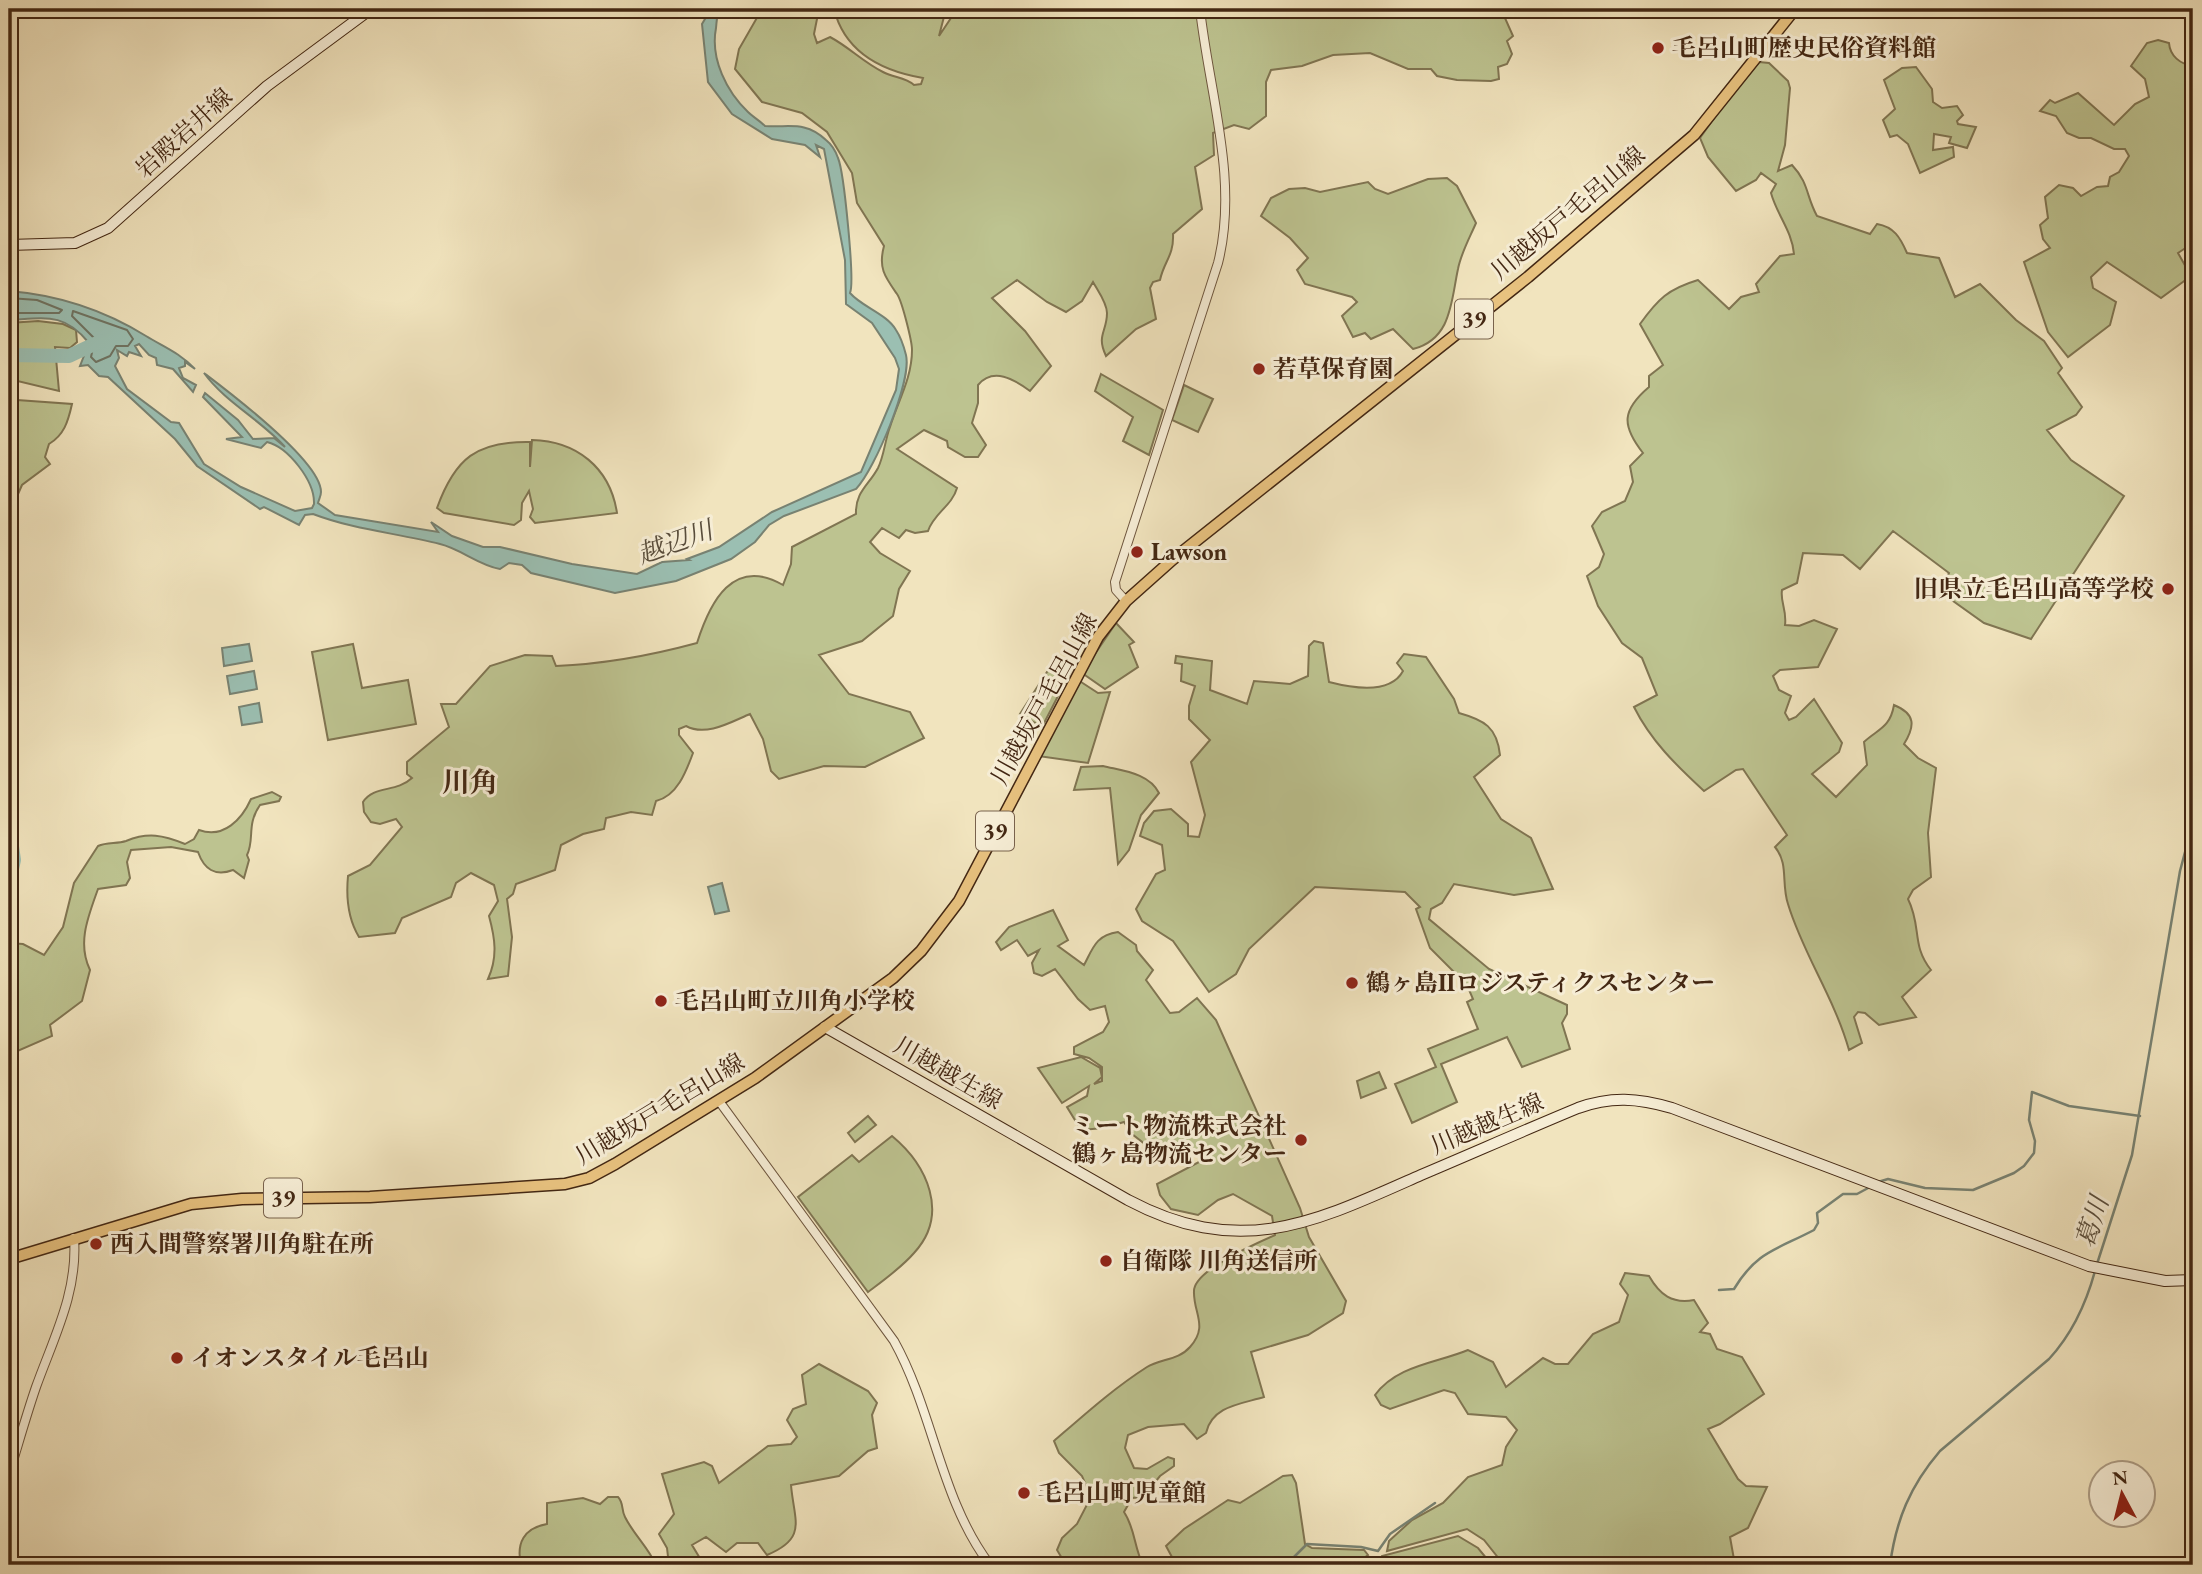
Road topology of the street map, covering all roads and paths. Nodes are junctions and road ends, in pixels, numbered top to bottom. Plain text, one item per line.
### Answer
1 (371, 9) edge
2 (1200, 9) edge
3 (1795, 9) edge
4 (9, 245) edge
5 (1126, 601) junction
6 (825, 1027) junction
7 (719, 1101) junction
8 (74, 1238) junction
9 (9, 1259) edge
10 (2193, 1280) edge
11 (9, 1474) edge
12 (990, 1565) edge

1 - 4 main road, 岩殿岩井線
2 - 5 street
3 - 5 main road, 川越坂戸毛呂山線 / 39
5 - 6 main road, 川越坂戸毛呂山線 / 39
6 - 7 main road, 川越坂戸毛呂山線 / 39
6 - 10 main road, 川越越生線
7 - 8 main road, 川越坂戸毛呂山線 / 39
7 - 12 street
8 - 9 main road, 川越坂戸毛呂山線 / 39
8 - 11 street

